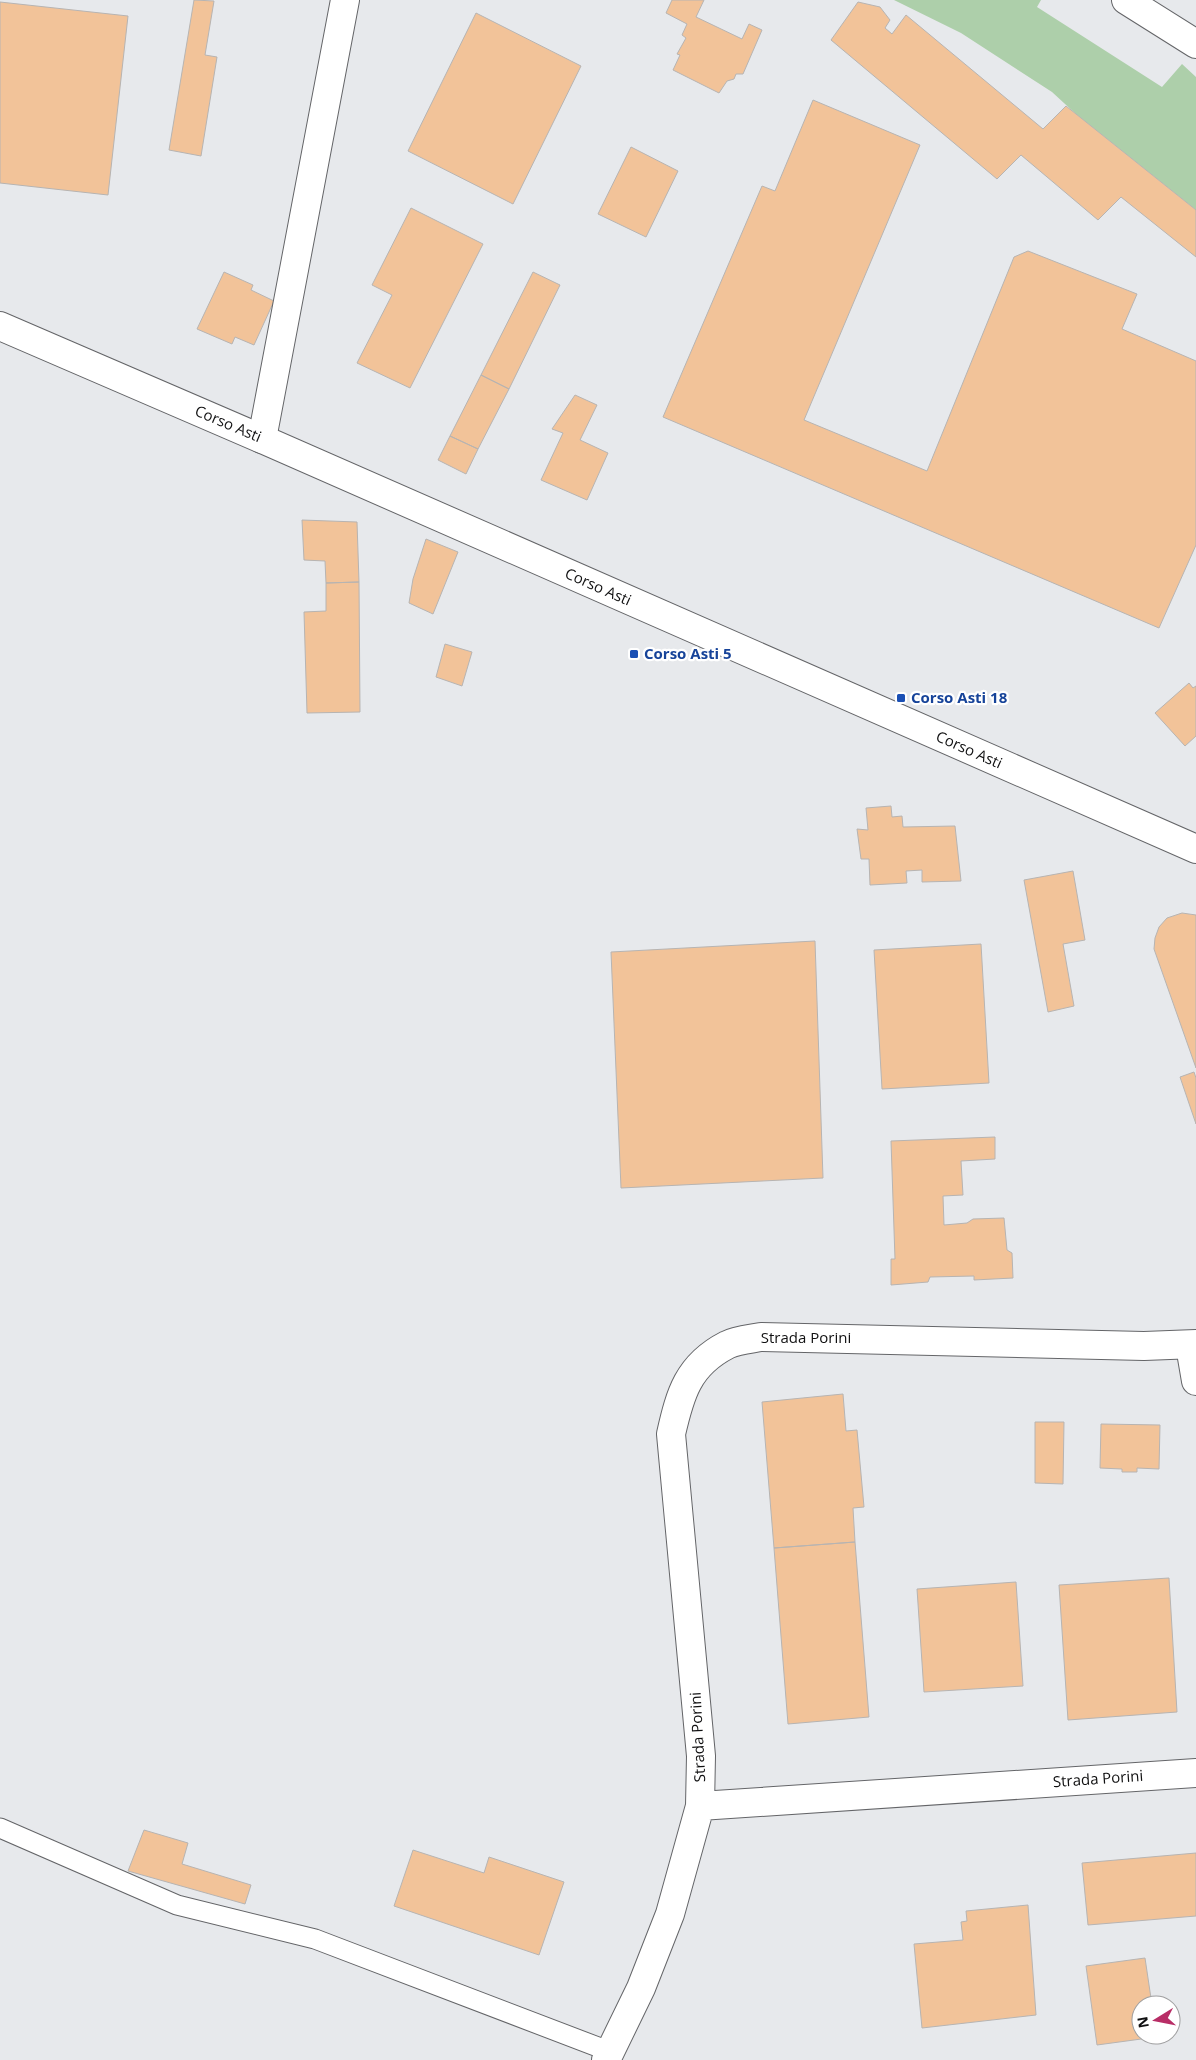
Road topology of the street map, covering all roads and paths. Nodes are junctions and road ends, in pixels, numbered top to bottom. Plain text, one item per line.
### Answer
1 (345, 0) edge
2 (1126, 0) edge
3 (1196, 44) edge
4 (0, 326) edge
5 (262, 439) junction
6 (1196, 849) edge
7 (1193, 1345) edge
8 (1196, 1381) edge
9 (1196, 1773) edge
10 (700, 1806) junction
11 (0, 1828) edge
12 (608, 2056) edge

1 - 5 street
2 - 3 street
4 - 5 street, Corso Asti
5 - 6 street, Corso Asti
7 - 8 street, Strada Porini
7 - 10 street, Strada Porini
9 - 10 street, Strada Porini
10 - 12 street, Strada Porini
11 - 12 lane

